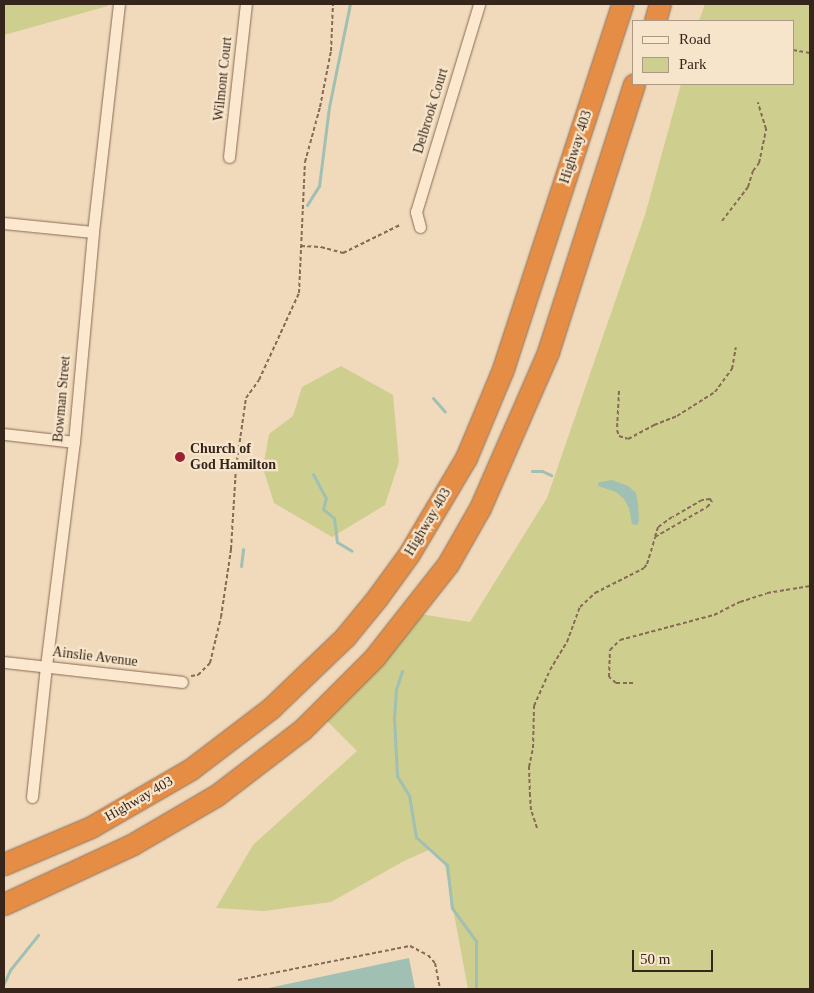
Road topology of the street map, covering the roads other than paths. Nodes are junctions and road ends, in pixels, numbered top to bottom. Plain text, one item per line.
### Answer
1 (119, 4) edge
2 (246, 4) edge
3 (478, 4) edge
4 (622, 4) edge
5 (660, 4) edge
6 (655, 20) edge
7 (634, 85) edge
8 (229, 157) dead end
9 (4, 223) edge
10 (420, 227) dead end
11 (93, 232) junction
12 (4, 434) edge
13 (74, 442) junction
14 (4, 662) edge
15 (46, 666) junction
16 (187, 679) road end
17 (32, 797) dead end
18 (4, 864) edge
19 (4, 904) edge

1 - 11 street, Bowman Street
2 - 8 street, Wilmont Court
3 - 10 street, Delbrook Court
4 - 18 highway, Highway 403
5 - 6 highway
7 - 19 highway
9 - 11 street
11 - 13 street, Bowman Street
12 - 13 street
13 - 15 street, Bowman Street
14 - 15 street, Ainslie Avenue
15 - 16 street, Ainslie Avenue
15 - 17 street, Bowman Street

